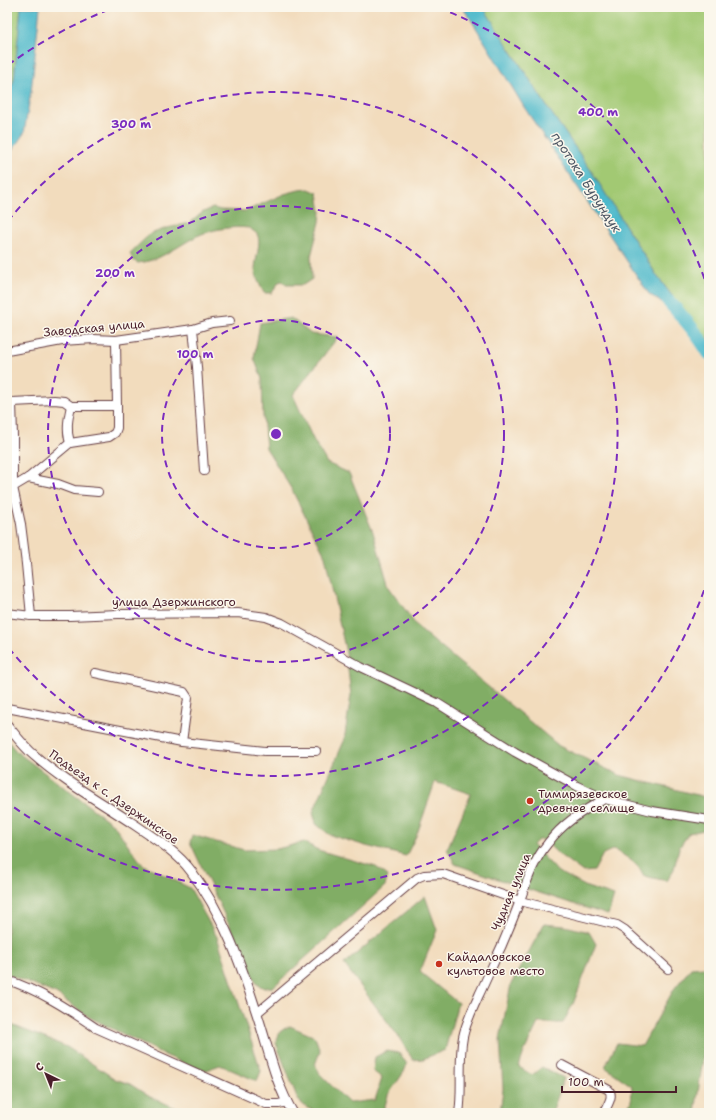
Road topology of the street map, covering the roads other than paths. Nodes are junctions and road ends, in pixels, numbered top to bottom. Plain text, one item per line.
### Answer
1 (230, 321) dead end
2 (193, 329) junction
3 (116, 340) junction
4 (7, 351) edge
5 (9, 401) edge
6 (71, 406) junction
7 (117, 406) junction
8 (70, 443) junction
9 (204, 471) dead end
10 (28, 478) junction
11 (13, 487) junction
12 (98, 492) dead end
13 (7, 613) edge
14 (31, 616) junction
15 (95, 673) dead end
16 (7, 708) edge
17 (7, 725) edge
18 (182, 742) junction
19 (316, 751) dead end
20 (605, 799) junction
21 (709, 820) edge
22 (520, 901) junction
23 (668, 969) dead end
24 (7, 980) edge
25 (257, 1013) junction
26 (562, 1065) dead end
27 (287, 1102) junction
28 (293, 1113) edge
29 (459, 1113) edge
30 (604, 1113) edge

1 - 2 street, Заводская улица
2 - 3 street, Заводская улица
2 - 9 street
3 - 4 street, Заводская улица
3 - 7 street
5 - 6 street
5 - 11 street
6 - 7 street
6 - 8 street
7 - 8 street
8 - 10 street
10 - 11 street
10 - 12 street
11 - 14 street
13 - 14 street, улица Дзержинского
14 - 20 street, улица Дзержинского
15 - 18 street
16 - 18 street
17 - 25 street, Подъезд к с. Дзержинское
18 - 19 street
20 - 21 street, улица Дзержинского
20 - 22 street, Чудная улица
22 - 23 street
22 - 25 street
22 - 29 street, Чудная улица
24 - 27 street
25 - 27 street, Подъезд к с. Дзержинское
26 - 30 street
27 - 28 street, Подъезд к с. Дзержинское

